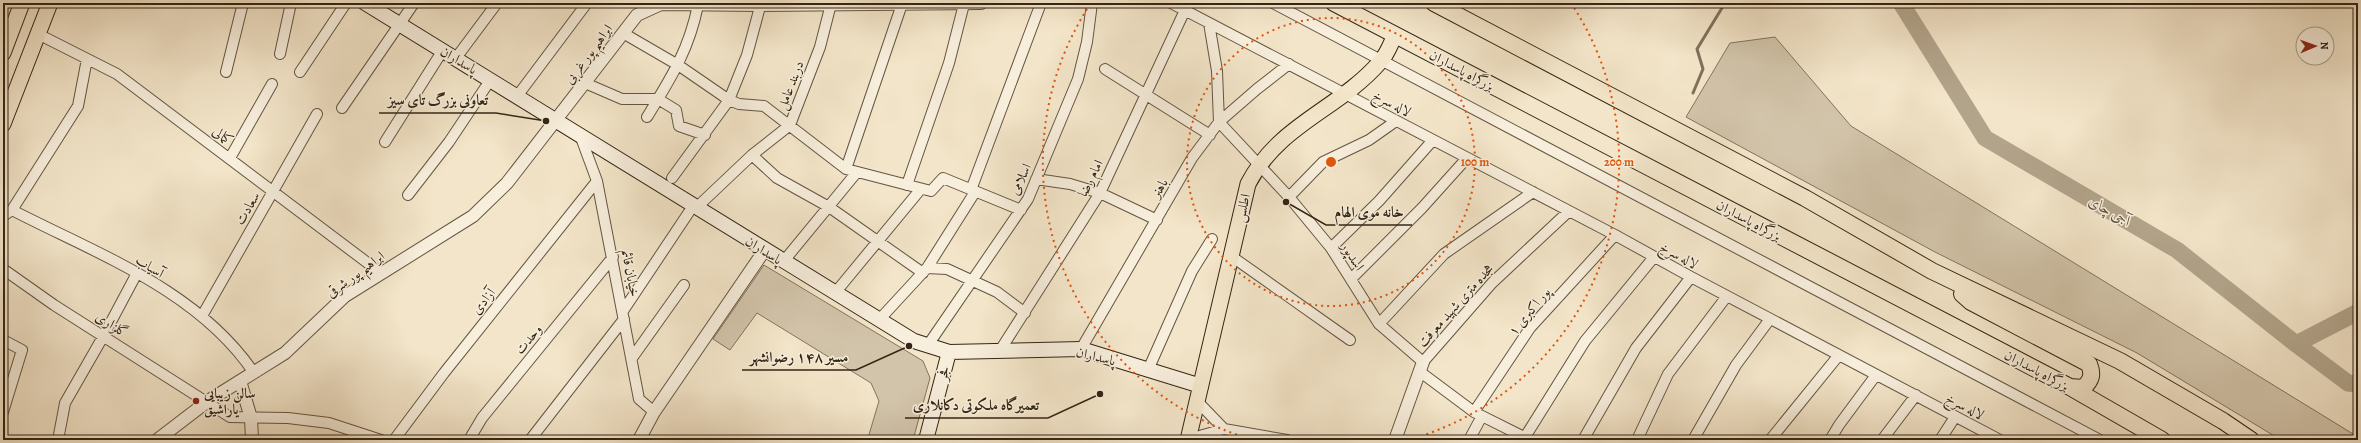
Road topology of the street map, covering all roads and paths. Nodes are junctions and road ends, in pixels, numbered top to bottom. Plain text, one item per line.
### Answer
1 (22, 3) edge
2 (50, 3) edge
3 (243, 3) edge
4 (291, 3) edge
5 (346, 3) edge
6 (365, 3) edge
7 (414, 3) edge
8 (497, 3) edge
9 (587, 3) edge
10 (972, 3) edge
11 (1041, 3) edge
12 (1092, 3) edge
13 (1171, 3) edge
14 (1273, 3) edge
15 (1334, 3) edge
16 (1434, 3) edge
17 (661, 4) edge
18 (761, 4) edge
19 (831, 4) junction
20 (902, 4) edge
21 (698, 5) junction
22 (1185, 10) junction
23 (1209, 23) junction
24 (399, 24) junction
25 (623, 33) junction
26 (38, 34) junction
27 (1395, 35) junction
28 (443, 50) junction
29 (3, 53) edge
30 (280, 54) dead end
31 (456, 58) junction
32 (87, 59) junction
33 (1381, 61) junction
34 (1289, 64) junction
35 (678, 66) junction
36 (1105, 69) dead end
37 (226, 72) dead end
38 (300, 72) dead end
39 (490, 79) junction
40 (585, 83) junction
41 (272, 84) dead end
42 (1146, 94) junction
43 (1345, 94) junction
44 (518, 96) junction
45 (658, 99) junction
46 (729, 100) junction
47 (342, 108) dead end
48 (317, 114) dead end
49 (647, 117) dead end
50 (556, 120) junction
51 (1396, 121) junction
52 (1219, 122) junction
53 (3, 124) edge
54 (790, 125) junction
55 (580, 135) junction
56 (705, 135) junction
57 (1210, 135) junction
58 (1433, 140) junction
59 (386, 142) dead end
60 (752, 155) junction
61 (230, 158) junction
62 (1467, 158) junction
63 (1258, 164) junction
64 (846, 169) junction
65 (857, 172) junction
66 (672, 178) dead end
67 (1036, 179) junction
68 (596, 181) junction
69 (907, 185) junction
70 (920, 190) junction
71 (273, 191) junction
72 (973, 191) junction
73 (1533, 192) junction
74 (1100, 193) junction
75 (408, 195) dead end
76 (1289, 197) junction
77 (829, 206) junction
78 (694, 207) junction
79 (12, 210) junction
80 (1021, 210) junction
81 (1569, 211) junction
82 (3, 216) edge
83 (1157, 220) junction
84 (1615, 235) junction
85 (1212, 239) dead end
86 (878, 242) junction
87 (1331, 248) junction
88 (764, 251) junction
89 (1231, 256) junction
90 (613, 257) junction
91 (1654, 257) junction
92 (783, 262) junction
93 (3, 269) edge
94 (1932, 270) junction
95 (925, 271) junction
96 (136, 273) junction
97 (381, 273) junction
98 (1691, 277) junction
99 (1351, 280) junction
100 (972, 281) junction
101 (684, 284) dead end
102 (835, 293) junction
103 (1726, 296) junction
104 (1025, 313) junction
105 (623, 315) junction
106 (202, 316) junction
107 (1770, 319) junction
108 (879, 320) junction
109 (1379, 324) junction
110 (104, 335) junction
111 (3, 340) edge
112 (1350, 340) dead end
113 (928, 345) junction
114 (1001, 349) junction
115 (1081, 349) junction
116 (949, 352) junction
117 (1839, 355) junction
118 (632, 358) junction
119 (1421, 367) junction
120 (1148, 370) junction
121 (254, 372) junction
122 (1876, 375) junction
123 (240, 381) junction
124 (2070, 387) junction
125 (1199, 393) junction
126 (1916, 395) junction
127 (208, 401) junction
128 (3, 412) edge
129 (654, 412) junction
130 (1478, 414) junction
131 (1956, 417) junction
132 (251, 418) junction
133 (1224, 429) junction
134 (1528, 438) edge
135 (1188, 439) edge
136 (1997, 439) edge
137 (58, 440) edge
138 (157, 440) edge
139 (252, 440) edge
140 (381, 440) edge
141 (394, 440) edge
142 (469, 440) edge
143 (530, 440) edge
144 (639, 440) edge
145 (926, 440) edge
146 (1286, 440) edge
147 (1395, 440) edge
148 (1469, 440) edge
149 (1583, 440) edge
150 (1637, 440) edge
151 (1693, 440) edge
152 (1770, 440) edge
153 (1830, 440) edge
154 (1882, 440) edge
155 (1940, 440) edge
156 (2100, 440) edge
157 (2162, 440) edge
158 (2251, 440) edge

1 - 29 main road
2 - 26 main road
3 - 37 street
4 - 30 street
5 - 38 street
6 - 24 main road, پاسداران
7 - 24 street
8 - 31 street
9 - 44 street
10 - 20 street, ابراهیم پور غربی
10 - 69 street
11 - 72 street
12 - 67 street, اسلامی
13 - 22 street, لاله سرخ
14 - 33 street
15 - 27 highway, بزرگراه پاسداران
16 - 94 highway
17 - 21 street, ابراهیم پور غربی
17 - 25 street, ابراهیم پور غربی
18 - 19 street, ابراهیم پور غربی
18 - 21 street, ابراهیم پور غربی
18 - 46 street
19 - 20 street, ابراهیم پور غربی
19 - 54 street, دربند عامل
20 - 64 street
21 - 35 street
22 - 23 street, لاله سرخ
22 - 42 street, امام رضا
23 - 34 street, لاله سرخ
23 - 52 street
24 - 28 main road, پاسداران
24 - 47 street
25 - 35 street
25 - 40 street, ابراهیم پور غربی
26 - 32 street, کمالی
26 - 53 main road
27 - 33 main road, اطلس
27 - 124 highway, بزرگراه پاسداران
28 - 31 main road, پاسداران
28 - 59 street
31 - 39 main road, پاسداران
32 - 61 street, کمالی
32 - 79 street
33 - 43 main road, اطلس
33 - 156 street
34 - 43 street, لاله سرخ
34 - 52 street, باهنر
35 - 45 street
35 - 46 street
36 - 42 street
39 - 44 main road, پاسداران
39 - 75 street
40 - 45 street
40 - 50 street, ابراهیم پور غربی
41 - 61 street
42 - 57 street
42 - 74 street, امام رضا
43 - 51 street, لاله سرخ
43 - 63 main road, اطلس
44 - 50 main road, پاسداران
45 - 49 street
45 - 56 street
46 - 54 street
46 - 56 street
48 - 71 street, سعادت
50 - 55 main road, پاسداران
50 - 97 street, ابراهیم پور شرقی
51 - 58 street, لاله سرخ
51 - 76 street
52 - 57 street, باهنر
52 - 63 street, اسدپور
54 - 60 street, دربند عامل
54 - 64 street
55 - 68 street, خیابان قائم
55 - 78 main road, پاسداران
56 - 66 street
57 - 83 street, باهنر
58 - 62 street, لاله سرخ
58 - 87 street
60 - 77 street
60 - 78 street, دربند عامل
61 - 71 street, کمالی
62 - 73 street, لاله سرخ
62 - 99 street
63 - 76 street, اسدپور
63 - 89 main road, اطلس
64 - 65 street
65 - 69 street
65 - 77 street
67 - 74 street
67 - 80 street, اسلامی
68 - 90 street, خیابان قائم
68 - 141 street, آزادی
69 - 70 street
70 - 72 street
70 - 86 street
71 - 97 street, کمالی
71 - 106 street, سعادت
72 - 80 street
72 - 95 street
73 - 81 street, لاله سرخ
73 - 109 street
74 - 83 street
74 - 104 street, امام رضا
76 - 87 street, اسدپور
77 - 86 street
77 - 92 street
78 - 88 main road, پاسداران
78 - 105 street, دربند عامل
79 - 82 street
79 - 96 street, آسیاب
80 - 100 street, اسلامی
81 - 84 street, لاله سرخ
81 - 119 street, هجده متری شهید معرفت
83 - 115 street, باهنر
84 - 91 street, لاله سرخ
84 - 130 street, پور اکبری ۱
85 - 120 street
86 - 95 street
86 - 102 street
87 - 99 street, اسدپور
88 - 92 main road, پاسداران
88 - 129 street
89 - 112 street
89 - 125 main road, اطلس
90 - 105 street, خیابان قائم
90 - 142 street, وحدت
91 - 98 street, لاله سرخ
91 - 134 street
92 - 102 main road, پاسداران
93 - 110 street, گلزاری
94 - 124 highway
94 - 158 highway
95 - 100 street
95 - 108 street
96 - 106 street, آسیاب
96 - 110 street
97 - 121 street, ابراهیم پور شرقی
98 - 103 street, لاله سرخ
98 - 149 street
99 - 109 street, اسدپور
100 - 104 street
100 - 113 street, اسلامی
101 - 118 street
102 - 108 main road, پاسداران
103 - 107 street, لاله سرخ
103 - 150 street
104 - 114 street, امام رضا
105 - 118 street, خیابان قائم
105 - 143 street, دربند عامل
106 - 121 street, آسیاب
107 - 117 street, لاله سرخ
107 - 151 street
108 - 113 main road, پاسداران
109 - 119 street, اسدپور
110 - 127 street, گلزاری
110 - 137 street
111 - 128 street
113 - 116 main road, پاسداران
114 - 115 main road, پاسداران
114 - 116 main road, پاسداران
115 - 120 main road, پاسداران
116 - 145 main road, فجر
117 - 122 street, لاله سرخ
117 - 152 street
118 - 129 street, خیابان قائم
119 - 130 street, اسدپور
119 - 147 street, هجده متری شهید معرفت
120 - 125 main road, پاسداران
121 - 123 street, ابراهیم پور شرقی
122 - 126 street, لاله سرخ
122 - 153 street
123 - 127 street, ابراهیم پور شرقی
123 - 132 street
124 - 157 highway, بزرگراه پاسداران
125 - 133 street
125 - 135 main road, اطلس
126 - 131 street, لاله سرخ
126 - 154 street
127 - 132 street, گلزاری
127 - 138 street, ابراهیم پور شرقی
129 - 144 street
130 - 134 street, اسدپور
130 - 148 street, پور اکبری ۱
131 - 136 street, لاله سرخ
131 - 155 street
132 - 139 street
132 - 140 street, گلزاری
133 - 135 street
133 - 146 street

